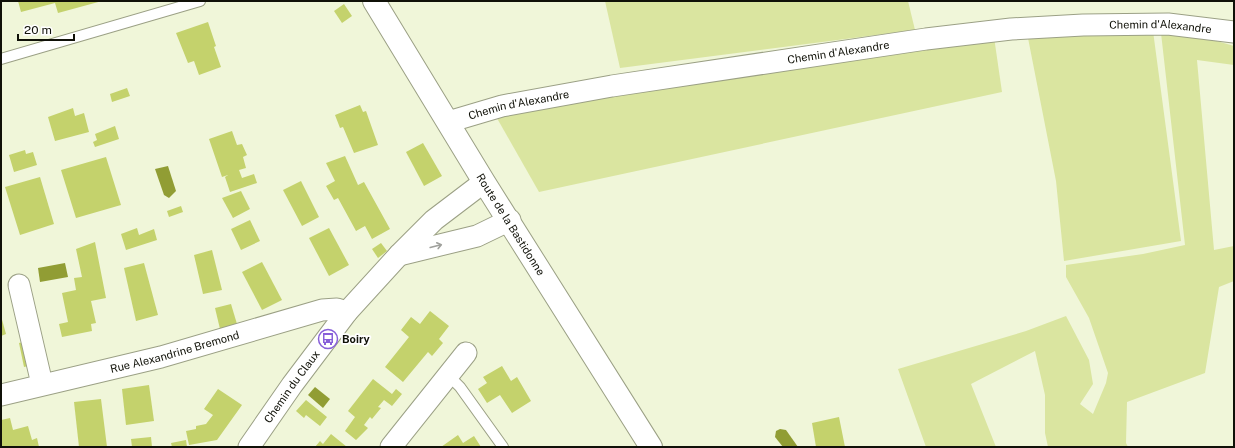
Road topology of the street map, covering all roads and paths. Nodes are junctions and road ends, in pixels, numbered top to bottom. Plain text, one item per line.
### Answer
1 (200, 1) edge
2 (374, 1) edge
3 (1234, 32) edge
4 (1, 59) edge
5 (448, 122) junction
6 (484, 182) junction
7 (510, 220) junction
8 (398, 255) junction
9 (19, 285) dead end
10 (347, 312) junction
11 (466, 353) dead end
12 (448, 375) junction
13 (42, 384) junction
14 (1, 395) edge
15 (250, 447) edge
16 (390, 447) edge
17 (502, 447) edge
18 (651, 447) edge

1 - 4 lane
2 - 5 main road, Route de la Bastidonne
3 - 5 street, Chemin d'Alexandre
5 - 6 main road, Route de la Bastidonne
6 - 7 main road, Route de la Bastidonne
6 - 8 street, Chemin du Claux
8 -> 7 street
7 - 18 main road, Route de la Bastidonne
8 - 10 street, Chemin du Claux
9 - 13 street
10 - 13 street, Rue Alexandrine Bremond
10 - 15 street, Chemin du Claux
11 - 12 street
12 - 16 street
12 - 17 lane
13 - 14 street, Rue Alexandrine Bremond

